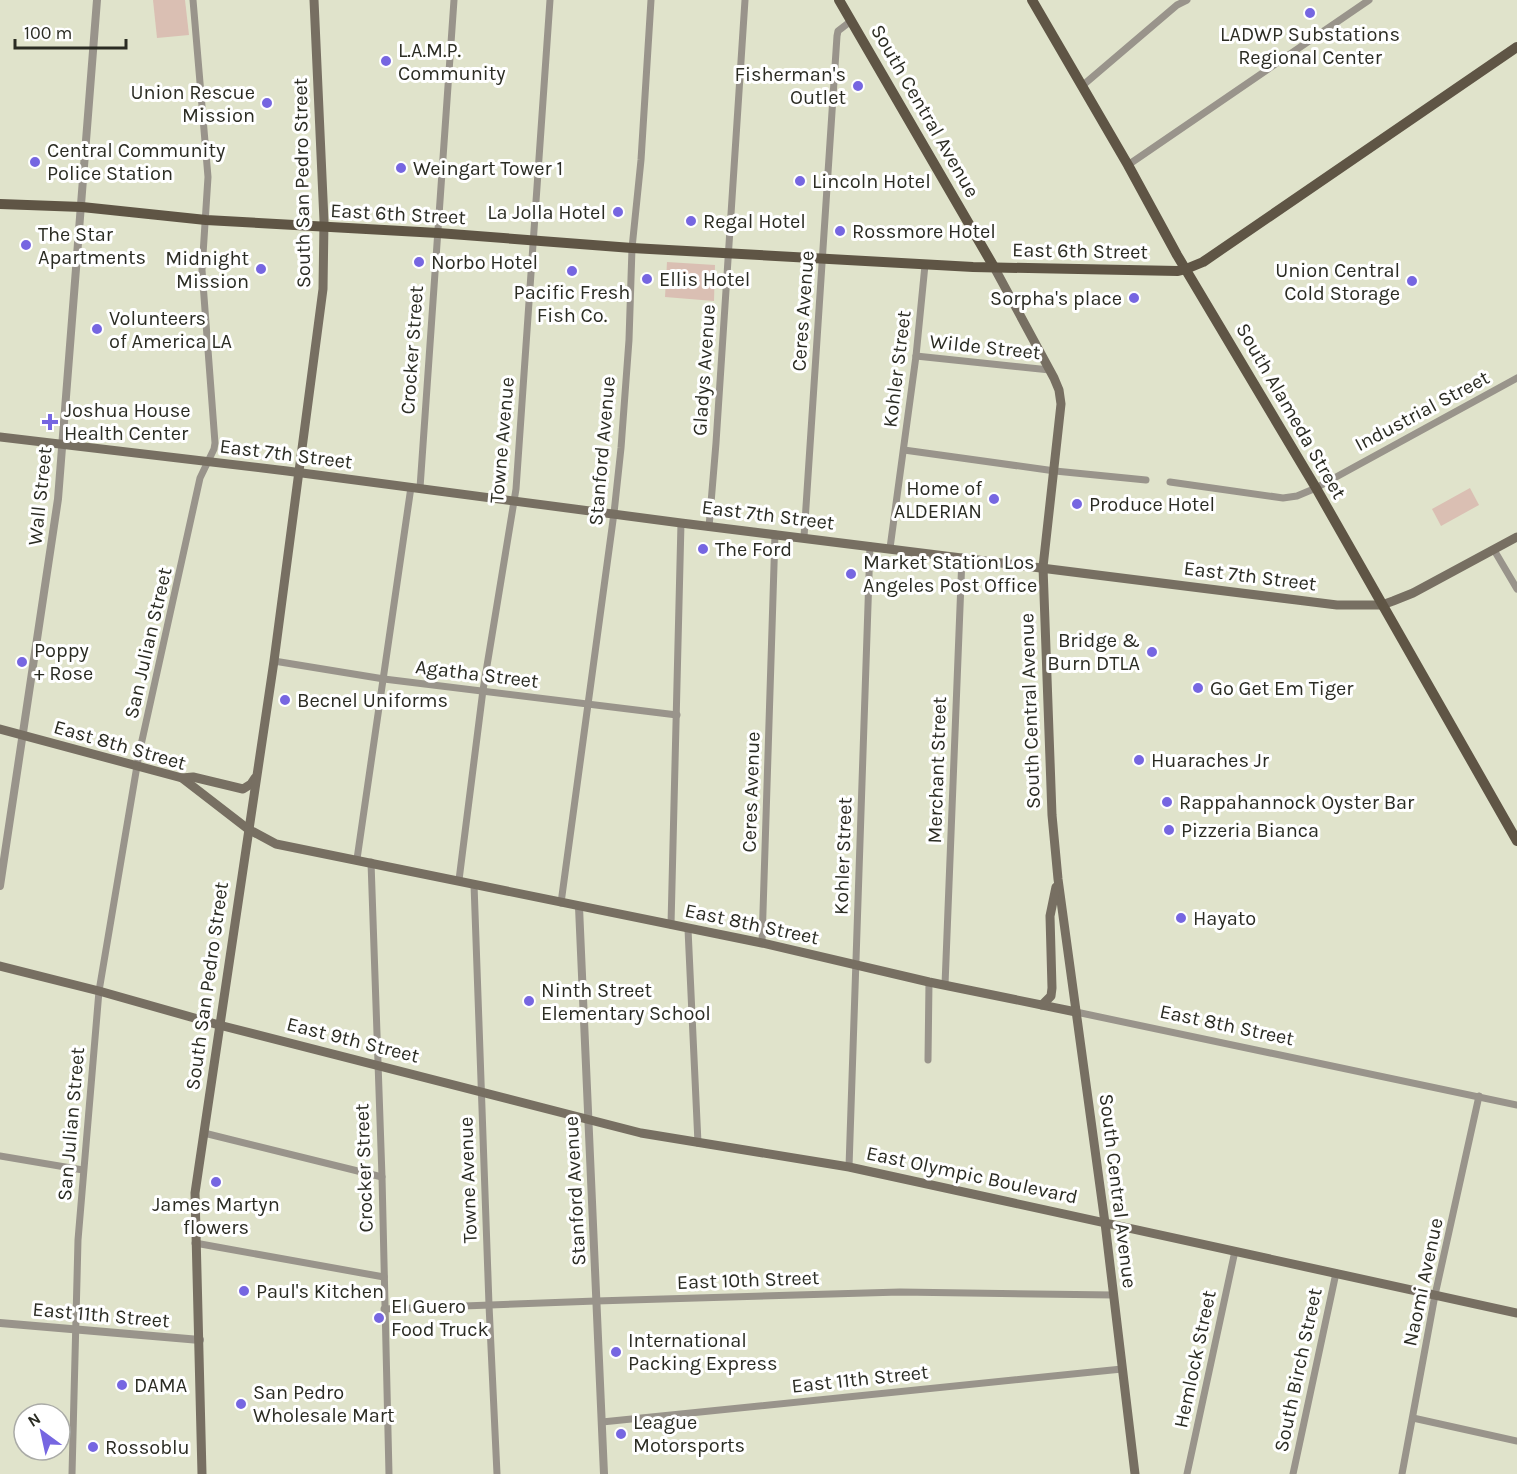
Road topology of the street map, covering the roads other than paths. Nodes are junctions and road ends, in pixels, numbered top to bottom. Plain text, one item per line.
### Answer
1 (97, 0) edge
2 (193, 0) edge
3 (314, 0) edge
4 (454, 0) edge
5 (550, 0) edge
6 (651, 0) edge
7 (745, 0) edge
8 (839, 0) edge
9 (1032, 0) edge
10 (1187, 0) edge
11 (1369, 0) edge
12 (1174, 3) edge
13 (851, 21) junction
14 (1517, 47) edge
15 (1082, 86) junction
16 (1128, 165) junction
17 (0, 204) edge
18 (82, 207) junction
19 (206, 220) junction
20 (325, 228) junction
21 (438, 233) junction
22 (532, 240) junction
23 (632, 248) junction
24 (729, 253) junction
25 (824, 258) junction
26 (925, 265) junction
27 (994, 267) junction
28 (1186, 269) junction
29 (916, 356) junction
30 (1050, 370) junction
31 (1517, 378) edge
32 (0, 437) edge
33 (63, 445) junction
34 (903, 450) junction
35 (207, 462) junction
36 (1054, 471) junction
37 (299, 473) junction
38 (1146, 480) dead end
39 (1170, 482) dead end
40 (415, 487) junction
41 (1316, 488) junction
42 (514, 501) junction
43 (614, 513) junction
44 (681, 523) junction
45 (709, 526) junction
46 (775, 534) junction
47 (804, 537) junction
48 (1517, 537) edge
49 (870, 546) junction
50 (890, 548) junction
51 (1494, 550) junction
52 (962, 557) junction
53 (1043, 567) junction
54 (1517, 589) edge
55 (1382, 605) junction
56 (274, 661) junction
57 (384, 679) junction
58 (483, 690) junction
59 (588, 704) junction
60 (677, 715) junction
61 (0, 729) edge
62 (23, 735) junction
63 (137, 767) junction
64 (256, 776) junction
65 (182, 778) junction
66 (248, 829) junction
67 (1517, 841) edge
68 (357, 859) junction
69 (371, 862) junction
70 (1058, 879) junction
71 (459, 880) junction
72 (474, 884) junction
73 (0, 886) edge
74 (561, 903) junction
75 (579, 907) junction
76 (671, 925) junction
77 (688, 929) junction
78 (762, 943) junction
79 (856, 964) junction
80 (0, 966) edge
81 (929, 982) junction
82 (945, 985) junction
83 (99, 991) junction
84 (1042, 1005) junction
85 (1076, 1012) junction
86 (219, 1024) junction
87 (928, 1060) dead end
88 (377, 1064) junction
89 (482, 1092) junction
90 (1479, 1096) junction
91 (1517, 1105) edge
92 (588, 1118) junction
93 (204, 1133) junction
94 (698, 1143) junction
95 (0, 1156) edge
96 (849, 1167) junction
97 (83, 1170) junction
98 (382, 1177) junction
99 (1105, 1223) junction
100 (195, 1243) junction
101 (1234, 1251) junction
102 (1336, 1273) junction
103 (384, 1277) junction
104 (1114, 1295) junction
105 (1434, 1295) junction
106 (596, 1301) junction
107 (489, 1305) junction
108 (384, 1310) junction
109 (1513, 1312) edge
110 (1517, 1322) edge
111 (0, 1323) edge
112 (74, 1329) junction
113 (200, 1340) junction
114 (1122, 1369) junction
115 (1413, 1418) junction
116 (602, 1422) junction
117 (1517, 1441) edge
118 (72, 1474) edge
119 (202, 1474) edge
120 (389, 1474) edge
121 (497, 1474) edge
122 (604, 1474) edge
123 (1135, 1474) edge
124 (1187, 1474) edge
125 (1293, 1474) edge
126 (1402, 1474) edge

1 - 18 street, Wall Street
2 - 19 street, San Julian Street
3 - 20 main road, South San Pedro Street
4 - 21 street, Crocker Street
5 - 22 street, Towne Avenue
6 - 23 street, Stanford Avenue
7 - 24 street, Gladys Avenue
8 - 13 main road, South Central Avenue
9 - 15 main road, South Alameda Street
10 - 12 street
11 - 16 street
12 - 15 street
13 - 25 street, Ceres Avenue
13 - 27 main road, South Central Avenue
14 - 28 main road, East 6th Street
15 - 16 main road, South Alameda Street
16 - 28 main road, South Alameda Street
17 - 18 main road, East 6th Street
18 - 19 main road, East 6th Street
18 - 33 street, Wall Street
19 - 20 main road, East 6th Street
19 - 35 street, San Julian Street
20 - 21 main road, East 6th Street
20 - 37 main road, South San Pedro Street
21 - 22 main road, East 6th Street
21 - 40 street, Crocker Street
22 - 23 main road, East 6th Street
22 - 42 street, Towne Avenue
23 - 24 main road, East 6th Street
23 - 43 street, Stanford Avenue
24 - 25 main road, East 6th Street
24 - 45 street, Gladys Avenue
25 - 26 main road, East 6th Street
25 - 47 street, Ceres Avenue
26 - 27 main road, East 6th Street
26 - 29 street, Kohler Street
27 - 28 main road, East 6th Street
27 - 30 main road, South Central Avenue
28 - 41 main road, South Alameda Street
29 - 30 street, Wilde Street
29 - 34 street, Kohler Street
30 - 36 main road, South Central Avenue
31 - 41 street, Industrial Street
32 - 33 main road, East 7th Street
33 - 35 main road, East 7th Street
33 - 62 street, Wall Street
34 - 36 street
34 - 50 street, Kohler Street
35 - 37 main road, East 7th Street
35 - 63 street, San Julian Street
36 - 38 street
36 - 53 main road, South Central Avenue
37 - 40 main road, East 7th Street
37 - 56 main road, South San Pedro Street
39 - 41 street, Industrial Street
40 - 42 main road, East 7th Street
40 - 57 street, Crocker Street
41 - 55 main road, South Alameda Street
42 - 43 main road, East 7th Street
42 - 58 street, Towne Avenue
43 - 44 main road, East 7th Street
43 - 59 street, Stanford Avenue
44 - 45 main road, East 7th Street
44 - 60 street
45 - 46 main road, East 7th Street
46 - 47 main road, East 7th Street
46 - 78 street, Ceres Avenue
47 - 49 main road, East 7th Street
48 - 51 main road, East 7th Street
49 - 50 main road, East 7th Street
49 - 79 street, Kohler Street
50 - 52 main road, East 7th Street
51 - 54 street
51 - 55 main road, East 7th Street
52 - 53 main road, East 7th Street
52 - 82 street, Merchant Street
53 - 55 main road, East 7th Street
53 - 70 main road, South Central Avenue
55 - 67 main road, South Alameda Street
56 - 57 street, Agatha Street
56 - 64 main road, South San Pedro Street
57 - 58 street, Agatha Street
57 - 68 street, Crocker Street
58 - 59 street, Agatha Street
58 - 71 street, Towne Avenue
59 - 60 street, Agatha Street
59 - 74 street, Stanford Avenue
60 - 76 street
61 - 62 main road, East 8th Street
62 - 63 main road, East 8th Street
62 - 73 street, Wall Street
63 - 65 main road, East 8th Street
63 - 83 street, San Julian Street
64 - 65 main road
64 - 66 main road, South San Pedro Street
65 - 66 main road, East 8th Street
66 - 68 main road, East 8th Street
66 - 86 main road, South San Pedro Street
68 - 69 main road, East 8th Street
69 - 71 main road, East 8th Street
69 - 88 street, Crocker Street
70 - 84 main road
70 - 85 main road, South Central Avenue
71 - 72 main road, East 8th Street
72 - 74 main road, East 8th Street
72 - 89 street, Towne Avenue
74 - 75 main road, East 8th Street
75 - 76 main road, East 8th Street
75 - 92 street, Stanford Avenue
76 - 77 main road, East 8th Street
77 - 78 main road, East 8th Street
77 - 94 street
78 - 79 main road, East 8th Street
79 - 81 main road, East 8th Street
79 - 96 street, Kohler Street
80 - 83 main road, East 9th Street
81 - 82 main road, East 8th Street
81 - 87 street
82 - 84 main road, East 8th Street
83 - 86 main road, East 9th Street
83 - 97 street, San Julian Street
84 - 85 main road, East 8th Street
85 - 90 street, East 8th Street
85 - 99 main road, South Central Avenue
86 - 88 main road, East 9th Street
86 - 93 main road, South San Pedro Street
88 - 89 main road, East 9th Street
88 - 98 street, Crocker Street
89 - 92 main road, East 9th Street
89 - 107 street, Towne Avenue
90 - 91 street, East 8th Street
90 - 105 street, Naomi Avenue
92 - 94 main road, East 9th Street
92 - 106 street, Stanford Avenue
93 - 98 street
93 - 100 main road, South San Pedro Street
94 - 96 main road, East Olympic Boulevard
95 - 97 street
96 - 99 main road, East Olympic Boulevard
97 - 112 street, San Julian Street
98 - 103 street, Crocker Street
99 - 101 main road, East Olympic Boulevard
99 - 104 main road, South Central Avenue
100 - 103 street
100 - 113 main road, South San Pedro Street
101 - 102 main road, East Olympic Boulevard
101 - 124 street, Hemlock Street
102 - 105 main road, East Olympic Boulevard
102 - 125 street, South Birch Street
103 - 108 street, Crocker Street
104 - 106 street, East 10th Street
104 - 114 main road, South Central Avenue
105 - 109 main road, East Olympic Boulevard
105 - 115 street, Naomi Avenue
106 - 107 street, East 10th Street
106 - 116 street, Stanford Avenue
107 - 108 street, East 10th Street
107 - 121 street, Towne Avenue
108 - 120 street, Crocker Street
109 - 110 main road
111 - 112 street, East 11th Street
112 - 113 street, East 11th Street
112 - 118 street, San Julian Street
113 - 119 main road, South San Pedro Street
114 - 116 street, East 11th Street
114 - 123 main road, South Central Avenue
115 - 117 street
115 - 126 street, Naomi Avenue
116 - 122 street, Stanford Avenue

